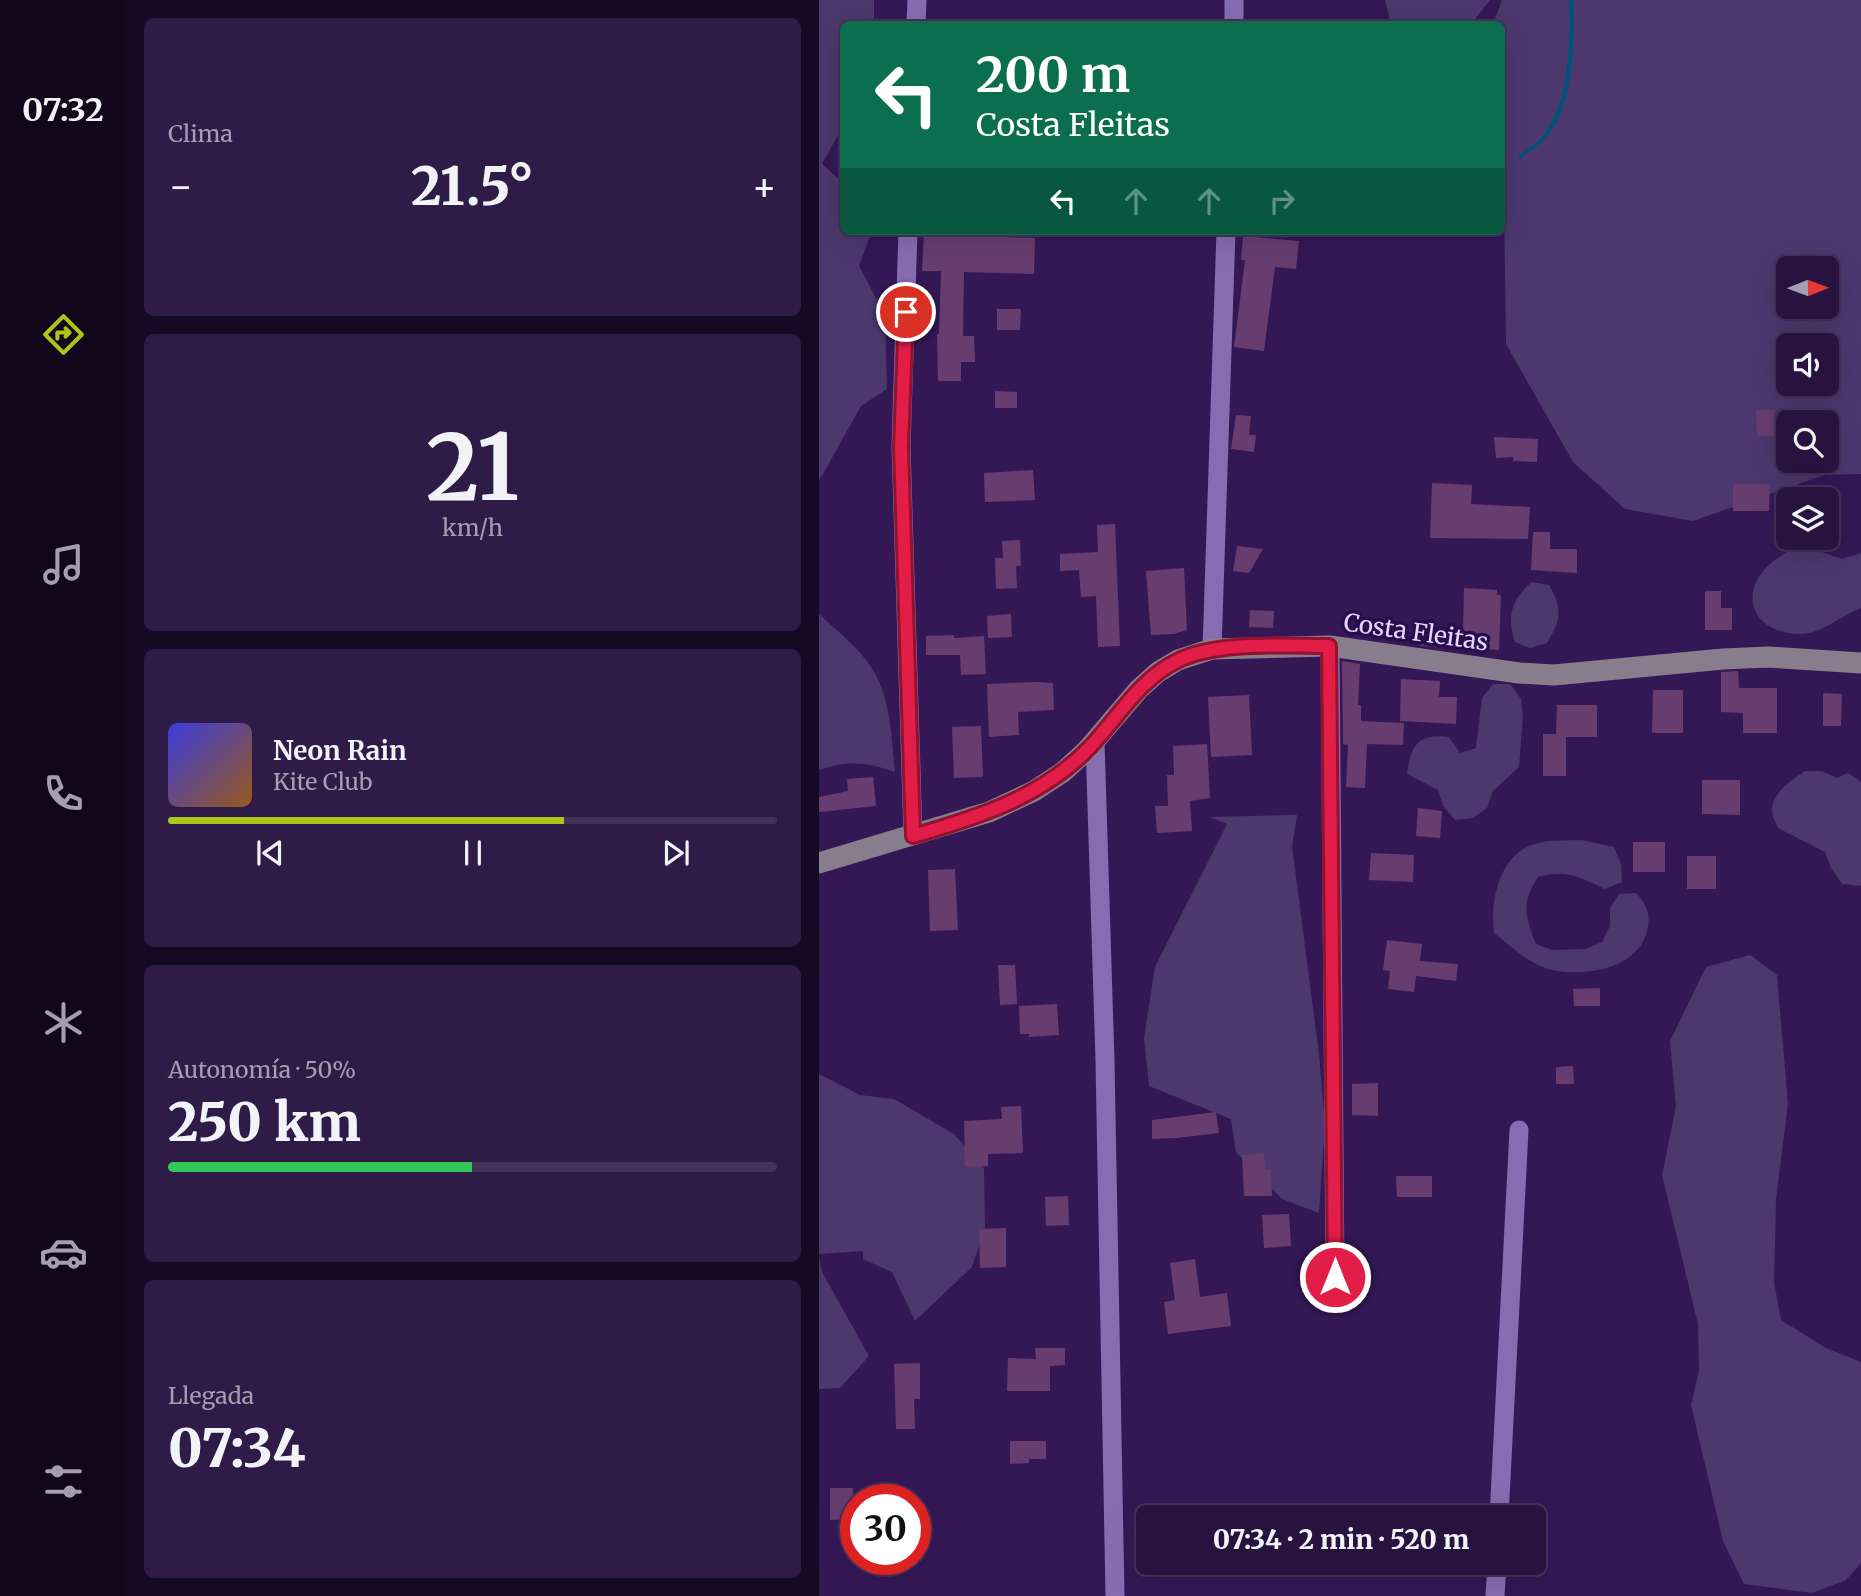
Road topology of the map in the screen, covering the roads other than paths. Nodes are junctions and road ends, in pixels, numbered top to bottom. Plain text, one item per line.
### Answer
1 (917, 0) edge
2 (1234, 0) edge
3 (916, 21) edge
4 (1234, 21) edge
5 (908, 235) edge
6 (1226, 235) edge
7 (1329, 646) junction
8 (1212, 649) junction
9 (1861, 663) edge
10 (1095, 742) junction
11 (913, 836) junction
12 (819, 863) edge
13 (1519, 1130) dead end
14 (1335, 1277) dead end
15 (1500, 1505) edge
16 (1496, 1575) edge
17 (1115, 1596) edge
18 (1495, 1596) edge

1 - 3 street
2 - 4 street
5 - 11 street
6 - 8 street
7 - 8 main road, Costa Fleitas
7 - 9 main road, Costa Fleitas
7 - 14 street
8 - 10 main road, Costa Fleitas
10 - 11 main road, Costa Fleitas
10 - 17 street
11 - 12 main road, Costa Fleitas
13 - 15 street
16 - 18 street

